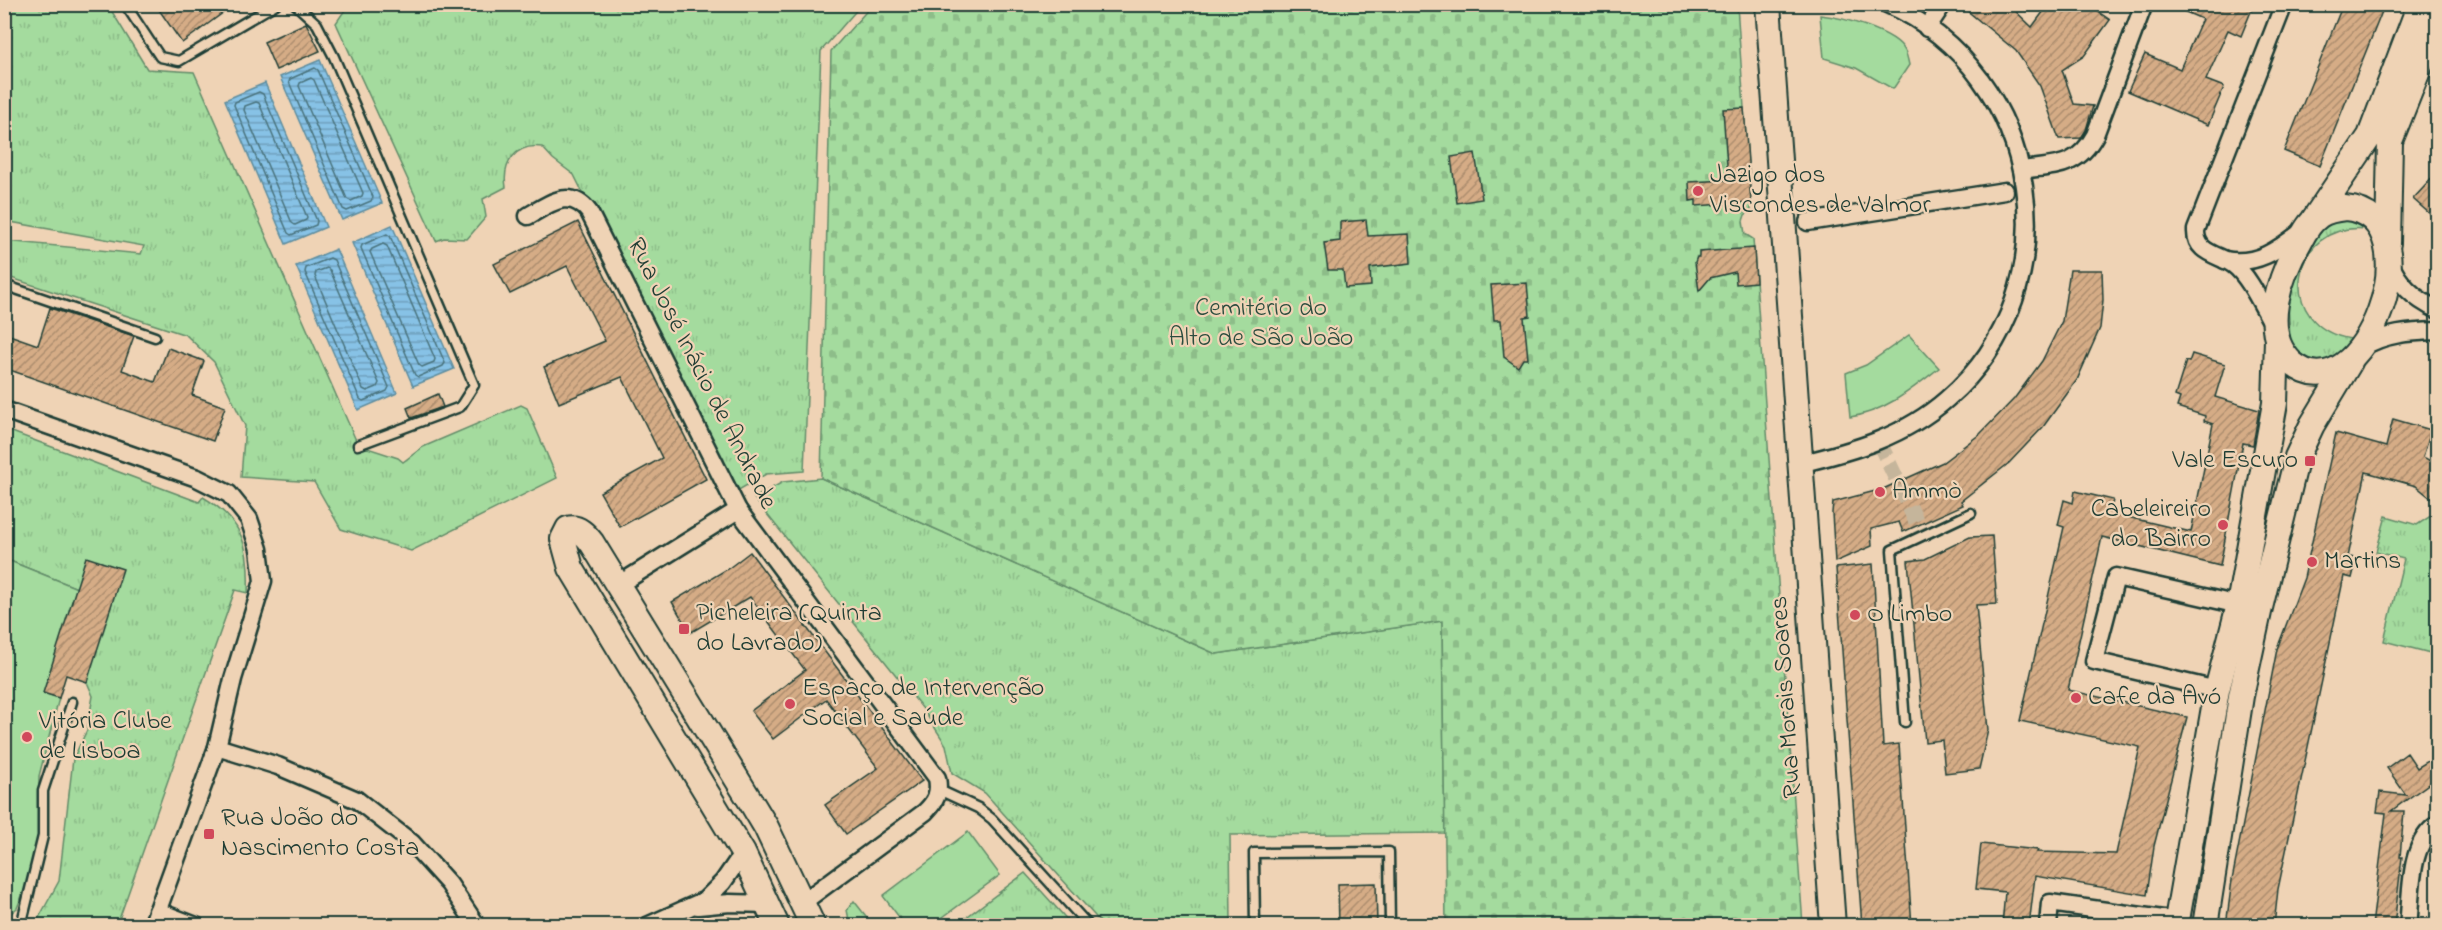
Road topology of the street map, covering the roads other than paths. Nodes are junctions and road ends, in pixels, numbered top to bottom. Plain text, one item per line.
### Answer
1 (125, 4) edge
2 (276, 4) edge
3 (295, 4) edge
4 (1768, 4) edge
5 (1887, 4) edge
6 (1943, 4) edge
7 (2144, 4) edge
8 (2284, 4) edge
9 (2420, 4) edge
10 (2438, 21) edge
11 (1927, 28) junction
12 (2022, 170) junction
13 (2005, 191) dead end
14 (528, 216) dead end
15 (1808, 222) dead end
16 (2310, 224) junction
17 (2388, 256) junction
18 (2224, 260) junction
19 (4, 285) edge
20 (2438, 310) edge
21 (2438, 331) edge
22 (2276, 334) junction
23 (155, 337) dead end
24 (2354, 356) junction
25 (4, 410) edge
26 (358, 445) dead end
27 (1799, 464) junction
28 (738, 510) junction
29 (1971, 513) dead end
30 (618, 585) junction
31 (2249, 608) junction
32 (2217, 690) junction
33 (2241, 696) junction
34 (72, 702) dead end
35 (1905, 722) dead end
36 (217, 747) junction
37 (939, 790) junction
38 (2438, 824) edge
39 (743, 853) junction
40 (803, 902) junction
41 (694, 906) junction
42 (773, 915) edge
43 (155, 918) edge
44 (2177, 923) edge
45 (2205, 924) edge
46 (21, 926) edge
47 (196, 926) edge
48 (477, 926) edge
49 (647, 926) edge
50 (813, 926) edge
51 (1089, 926) edge
52 (1255, 926) edge
53 (1390, 926) edge
54 (1833, 926) edge
55 (2048, 926) edge
56 (2408, 926) edge

1 - 2 lane
3 - 26 lane
4 - 27 main road, Rua Morais Soares
5 - 11 street
6 - 11 street
7 - 12 street
8 - 18 street
9 - 16 main road
10 - 17 main road
11 - 12 street
12 - 27 street
13 - 15 street
14 - 28 street, Rua José Inácio de Andrade
16 - 17 main road
16 - 18 street
16 - 22 main road
17 - 20 street
17 - 24 main road
18 - 22 street
19 - 23 lane
21 - 24 street
22 - 24 main road
22 - 31 main road
24 - 31 main road
25 - 36 street
27 - 54 main road, Rua Morais Soares
28 - 30 street
28 - 37 street, Rua José Inácio de Andrade
29 - 35 lane
30 - 39 main road
30 - 40 main road
31 - 32 main road
31 - 32 street
31 - 33 main road
32 - 33 main road
32 - 44 main road
33 - 45 main road
34 - 46 lane
36 - 43 street
36 - 48 street
37 - 40 street
37 - 51 lane
38 - 56 street
39 - 41 street
39 - 42 main road
40 - 50 main road
41 - 42 street
41 - 49 street
43 - 47 street
44 - 45 main road
44 - 55 street
52 - 53 lane

